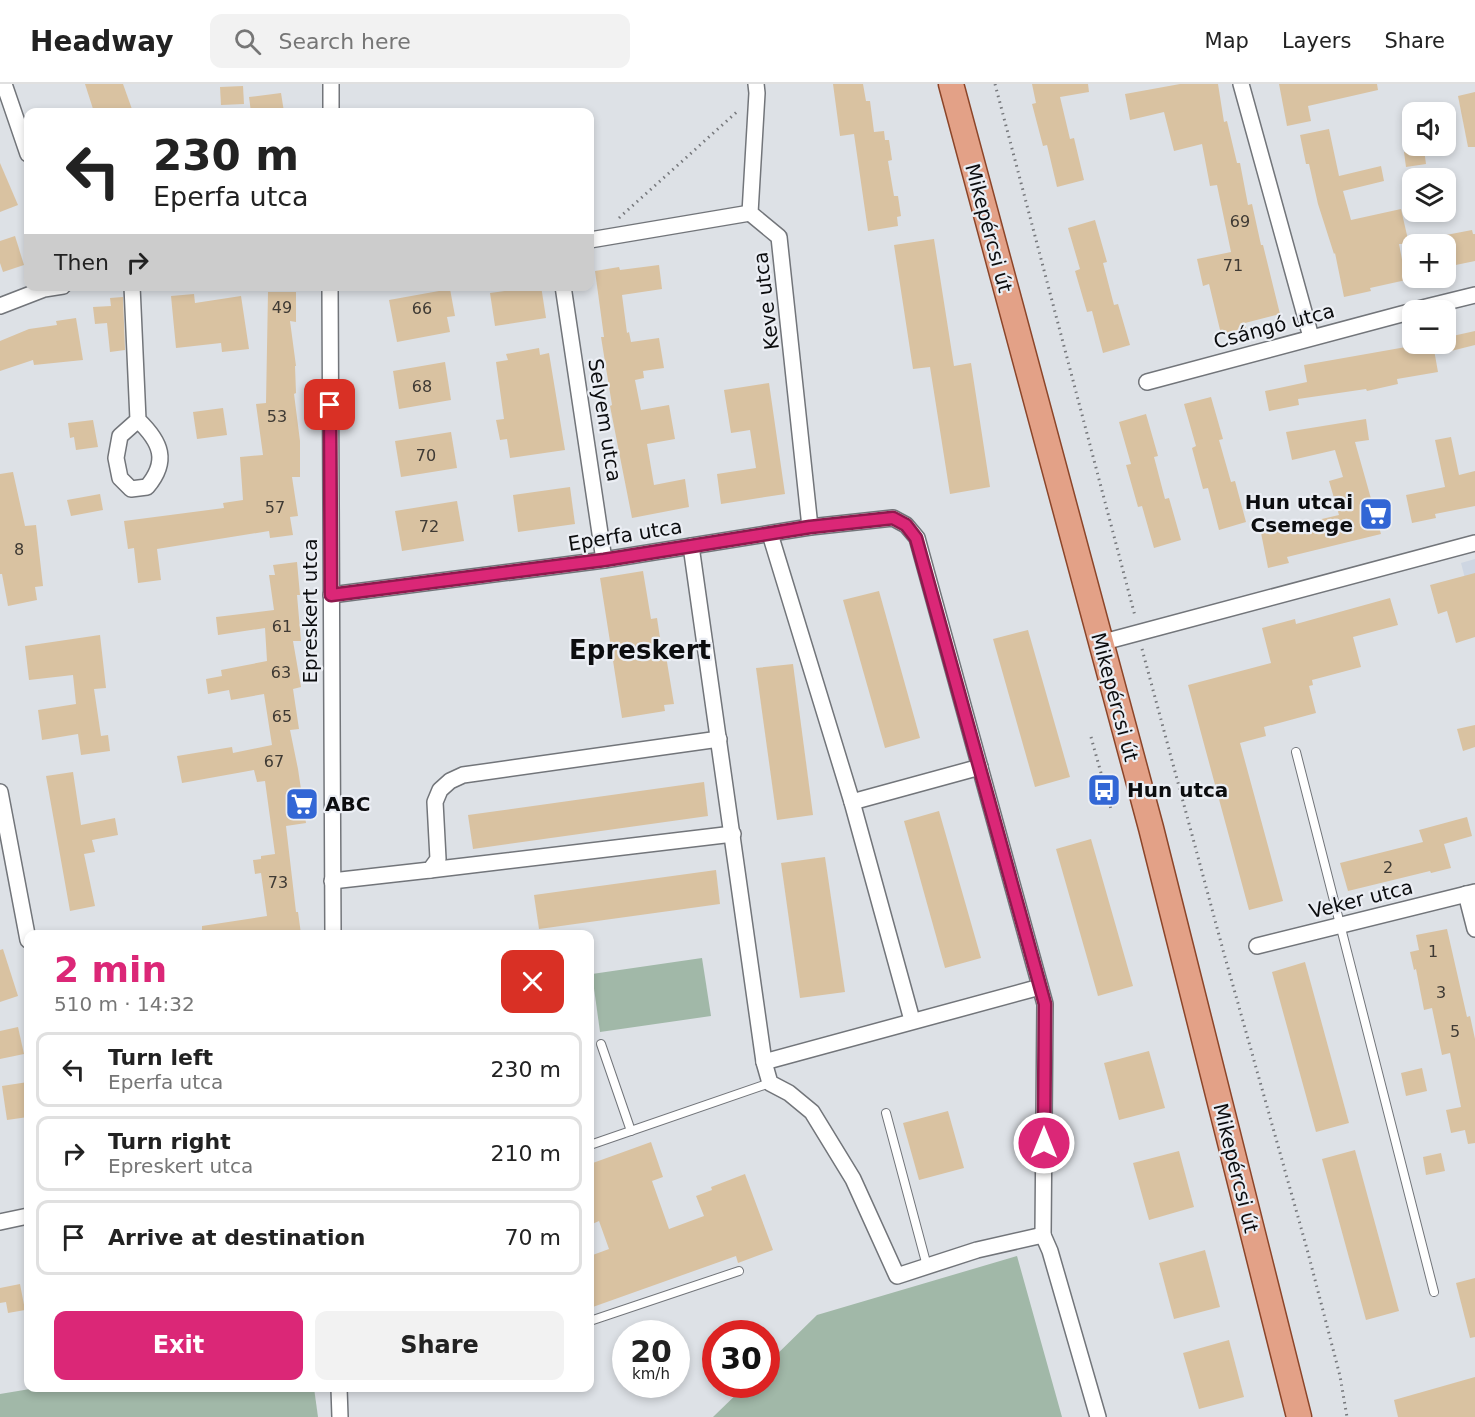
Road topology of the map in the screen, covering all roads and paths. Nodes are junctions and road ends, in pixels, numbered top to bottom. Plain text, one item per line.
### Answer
1 (4, 84) edge
2 (332, 84) edge
3 (951, 84) edge
4 (995, 84) edge
5 (1241, 84) edge
6 (757, 88) edge
7 (331, 108) edge
8 (24, 142) edge
9 (750, 213) junction
10 (594, 238) edge
11 (594, 240) edge
12 (37, 291) edge
13 (132, 291) edge
14 (330, 291) edge
15 (564, 291) edge
16 (1475, 295) edge
17 (1456, 300) edge
18 (0, 306) edge
19 (1402, 314) edge
20 (1311, 337) junction
21 (1147, 382) dead end
22 (138, 420) dead end
23 (810, 527) junction
24 (770, 534) junction
25 (1475, 543) edge
26 (692, 546) junction
27 (604, 560) junction
28 (331, 595) junction
29 (1139, 633) junction
30 (1100, 643) junction
31 (1091, 737) dead end
32 (719, 739) junction
33 (1296, 752) dead end
34 (980, 767) junction
35 (0, 792) edge
36 (852, 802) junction
37 (1111, 809) dead end
38 (3, 824) edge
39 (733, 834) junction
40 (430, 870) junction
41 (332, 881) junction
42 (1471, 893) edge
43 (1340, 926) junction
44 (1475, 929) edge
45 (26, 930) edge
46 (333, 930) edge
47 (1257, 946) dead end
48 (1040, 987) junction
49 (912, 1020) junction
50 (601, 1044) dead end
51 (764, 1062) junction
52 (770, 1083) junction
53 (886, 1113) dead end
54 (630, 1131) junction
55 (594, 1144) edge
56 (24, 1217) edge
57 (0, 1222) edge
58 (1043, 1235) junction
59 (927, 1266) junction
60 (739, 1271) dead end
61 (1434, 1292) dead end
62 (594, 1320) edge
63 (339, 1392) edge
64 (340, 1417) edge
65 (1098, 1417) edge
66 (1299, 1417) edge
67 (1347, 1417) edge

1 - 8 street
2 - 7 street
3 - 30 main road, Mikepércsi út
4 - 29 path
5 - 20 street
6 - 9 street
6 - 10 path
9 - 11 street
9 - 23 street, Keve utca
12 - 18 street
13 - 22 street
14 - 28 street, Epreskert utca
15 - 27 street, Selyem utca
16 - 17 street, Csángó utca
19 - 20 street, Csángó utca
20 - 21 street, Csángó utca
23 - 24 street, Eperfa utca
23 - 34 street, Eperfa utca
24 - 26 street, Eperfa utca
24 - 36 street
25 - 29 street
26 - 27 street, Eperfa utca
26 - 32 street
27 - 28 street, Eperfa utca
28 - 41 street, Epreskert utca
29 - 30 street
29 - 67 path
30 - 66 main road, Mikepércsi út
31 - 37 path
32 - 39 street
32 - 40 street
33 - 43 lane
34 - 36 street
34 - 48 street
35 - 38 street
36 - 49 street
38 - 45 street
39 - 40 street
39 - 51 street
40 - 41 street
41 - 46 street, Epreskert utca
42 - 43 street, Veker utca
42 - 44 street
43 - 47 street, Veker utca
43 - 61 lane
48 - 49 street
48 - 58 street
49 - 51 street
50 - 54 lane
51 - 52 street
52 - 54 lane
52 - 59 street
53 - 59 lane
54 - 55 lane
56 - 57 street
58 - 59 street
58 - 65 street
60 - 62 lane
63 - 64 street

